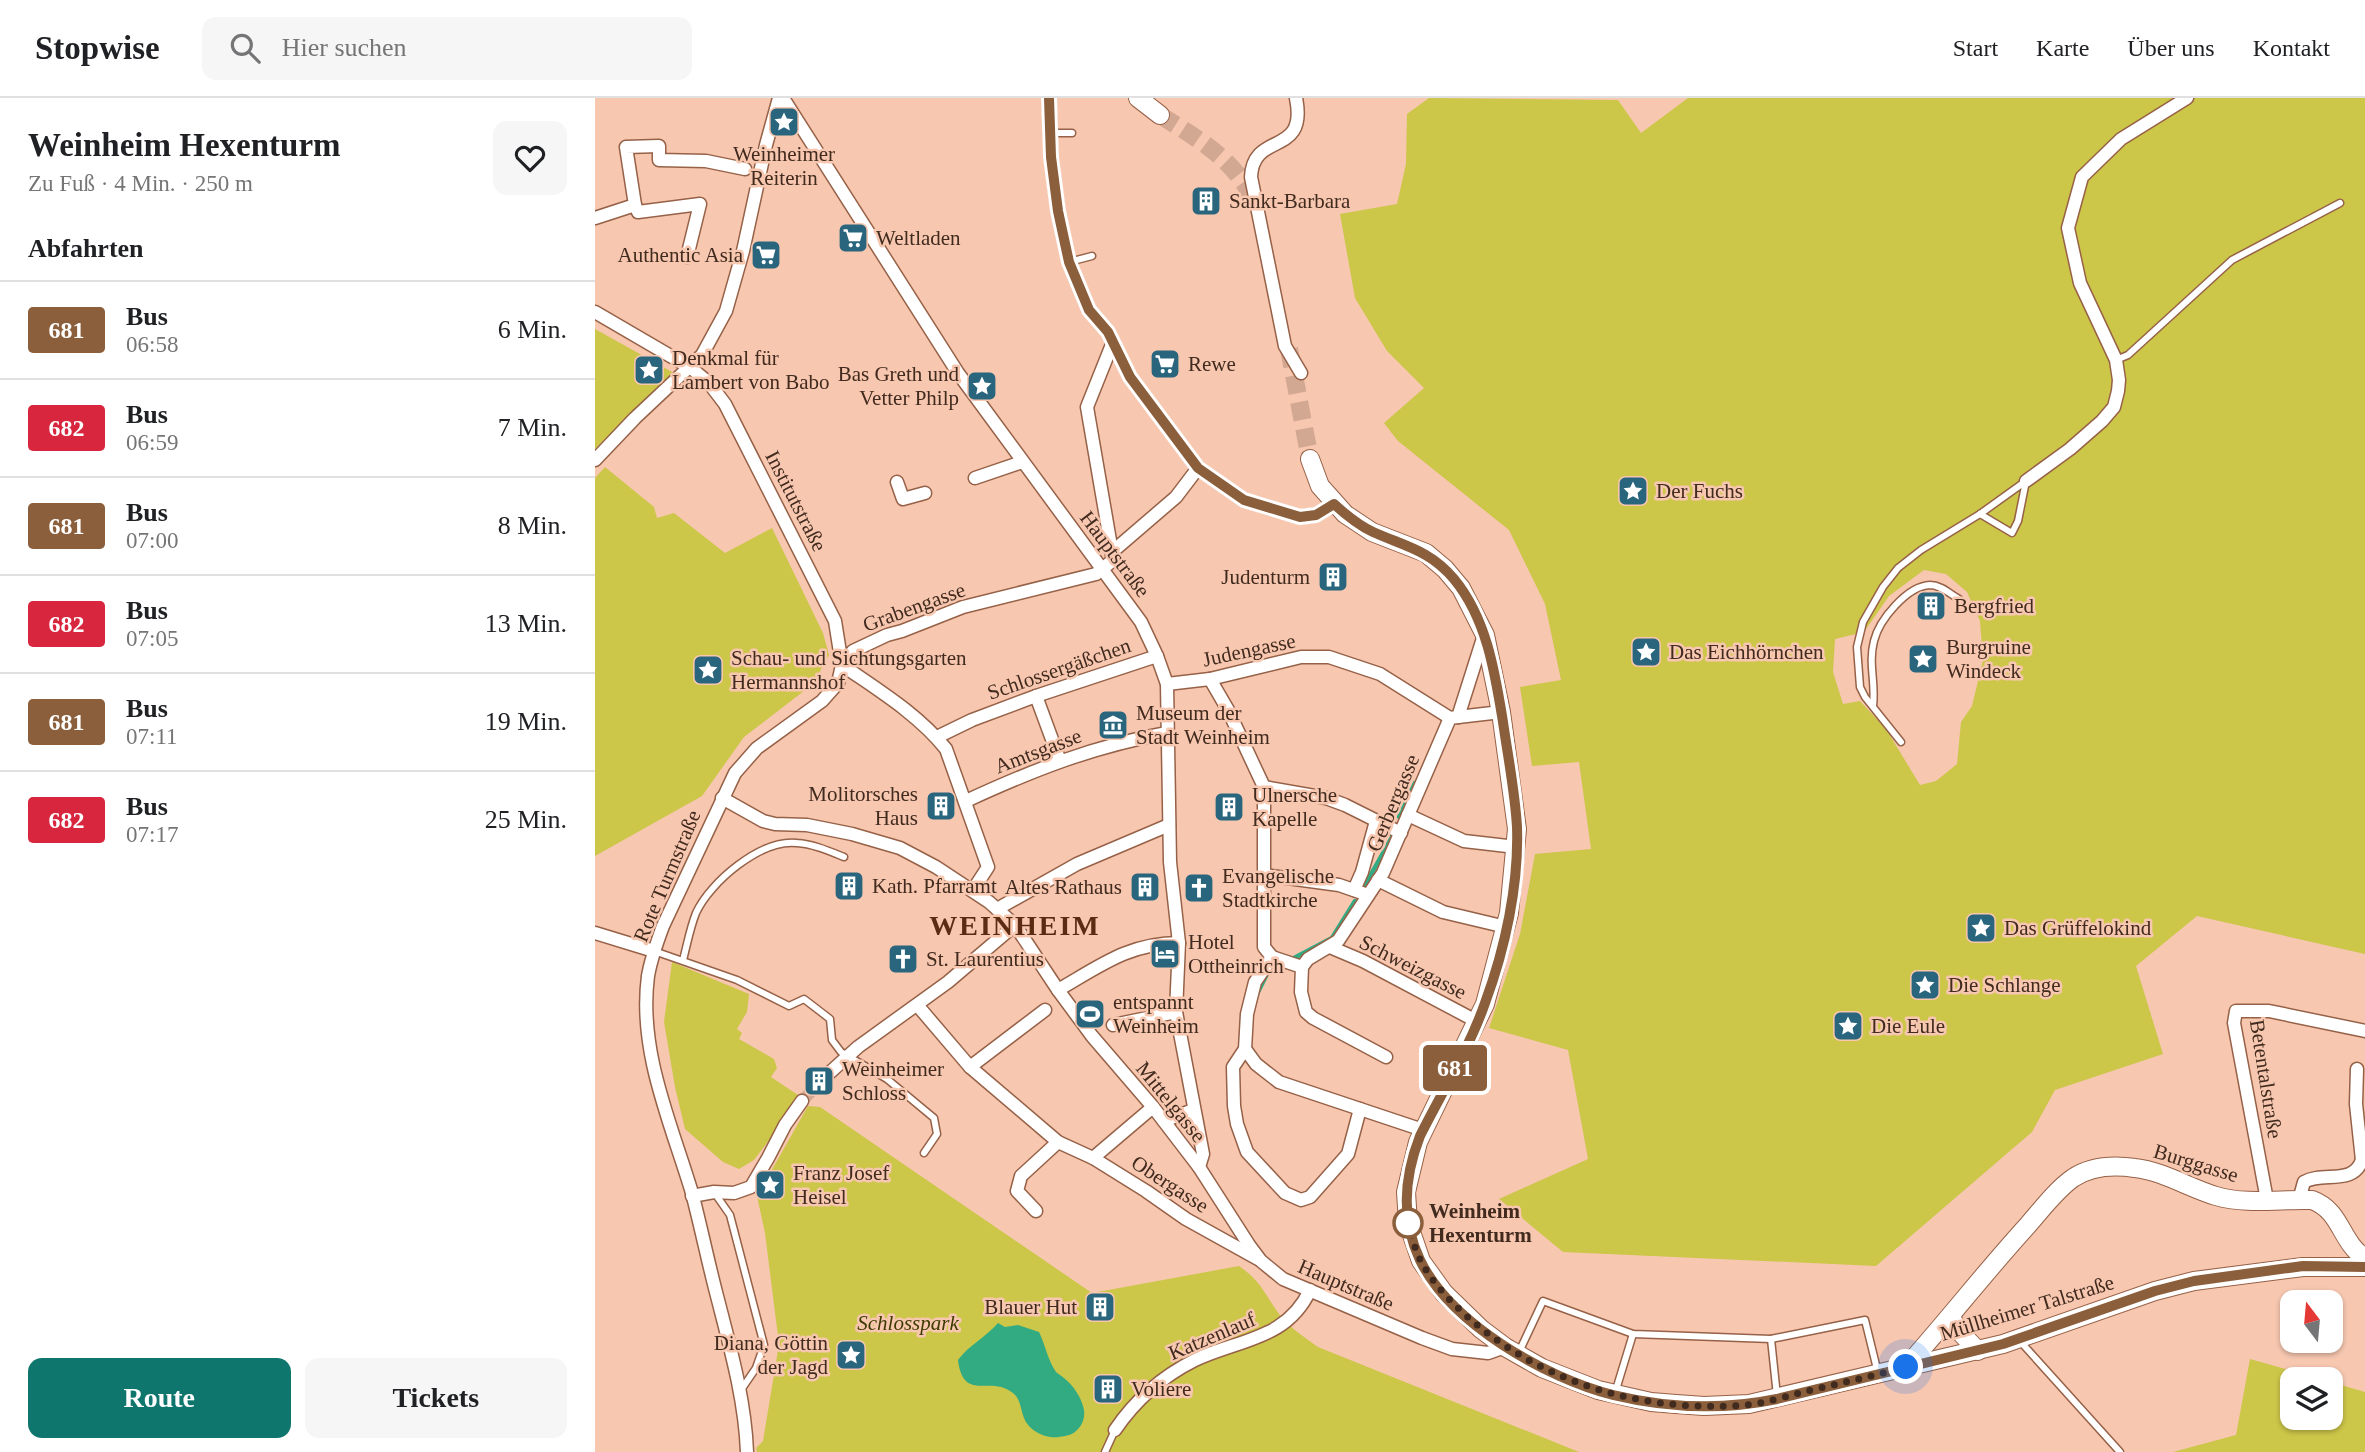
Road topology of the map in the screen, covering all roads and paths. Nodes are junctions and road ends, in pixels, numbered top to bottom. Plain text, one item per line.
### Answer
1 (781, 98) edge
2 (1049, 98) edge
3 (1138, 98) edge
4 (1296, 98) edge
5 (2187, 98) edge
6 (1160, 115) tunnel mouth
7 (1072, 133) dead end
8 (1049, 134) junction
9 (745, 169) dead end
10 (2340, 203) dead end
11 (635, 205) junction
12 (595, 218) edge
13 (1092, 256) dead end
14 (687, 257) dead end
15 (1071, 267) junction
16 (595, 312) edge
17 (1113, 342) junction
18 (2116, 360) junction
19 (691, 368) junction
20 (1301, 373) dead end
21 (1310, 459) tunnel mouth
22 (595, 460) edge
23 (1022, 462) junction
24 (1198, 468) junction
25 (975, 478) dead end
26 (2027, 481) junction
27 (897, 482) dead end
28 (925, 493) dead end
29 (1334, 504) junction
30 (1980, 514) junction
31 (1112, 552) junction
32 (1102, 570) junction
33 (1959, 599) dead end
34 (1485, 635) junction
35 (1157, 656) junction
36 (842, 665) junction
37 (1210, 679) junction
38 (1167, 684) junction
39 (1036, 696) junction
40 (1873, 706) junction
41 (1501, 712) junction
42 (1454, 717) junction
43 (1167, 733) junction
44 (937, 737) junction
45 (1901, 742) dead end
46 (1060, 761) junction
47 (1264, 787) junction
48 (722, 798) junction
49 (966, 801) junction
50 (1408, 815) junction
51 (1376, 821) junction
52 (1170, 825) junction
53 (1401, 832) junction
54 (1516, 846) junction
55 (844, 857) dead end
56 (1263, 874) junction
57 (1378, 880) junction
58 (973, 890) junction
59 (1354, 890) junction
60 (1367, 895) junction
61 (997, 909) junction
62 (1015, 925) junction
63 (1506, 927) junction
64 (595, 933) edge
65 (1179, 943) junction
66 (1330, 947) junction
67 (654, 951) junction
68 (1272, 957) junction
69 (683, 960) junction
70 (1302, 967) junction
71 (1058, 990) junction
72 (918, 1006) junction
73 (1045, 1010) dead end
74 (1176, 1012) junction
75 (1478, 1022) junction
76 (1113, 1025) dead end
77 (2365, 1031) edge
78 (1245, 1049) junction
79 (846, 1056) junction
80 (1386, 1057) dead end
81 (969, 1067) junction
82 (2357, 1069) dead end
83 (825, 1076) tunnel mouth
84 (802, 1101) tunnel mouth
85 (1153, 1107) junction
86 (1193, 1110) junction
87 (1360, 1110) junction
88 (1164, 1121) junction
89 (1423, 1130) junction
90 (1058, 1142) junction
91 (924, 1153) dead end
92 (1093, 1158) junction
93 (2363, 1159) edge
94 (1199, 1167) junction
95 (714, 1192) junction
96 (692, 1196) junction
97 (2267, 1200) junction
98 (2299, 1200) junction
99 (1036, 1211) dead end
100 (2348, 1241) junction
101 (2365, 1258) edge
102 (1261, 1261) junction
103 (2333, 1267) junction
104 (2365, 1267) edge
105 (1310, 1290) junction
106 (1951, 1317) junction
107 (1633, 1334) junction
108 (1771, 1339) junction
109 (2018, 1339) junction
110 (1511, 1351) junction
111 (1977, 1351) junction
112 (1906, 1367) junction
113 (1878, 1375) junction
114 (739, 1391) junction
115 (1615, 1395) junction
116 (1777, 1399) junction
117 (1115, 1430) joint
118 (747, 1452) edge
119 (1105, 1452) edge
120 (2120, 1452) edge

1 - 19 street
1 - 23 street, Hauptstraße
2 - 8 street
3 - 6 main road
4 - 20 street
5 - 18 street
7 - 8 lane
8 - 15 street
9 - 11 street
10 - 18 lane
11 - 12 street
11 - 14 street
13 - 15 lane
15 - 17 street
16 - 19 street, Institutstraße
17 - 24 street
17 - 31 street
18 - 26 street
19 - 22 street
19 - 36 street, Institutstraße
21 - 29 main road
23 - 25 street
23 - 32 street, Hauptstraße
24 - 29 street
24 - 31 street
26 - 30 lane
26 - 30 lane
27 - 28 street
29 - 34 main road, Müllheimer Talstraße
30 - 40 lane
31 - 32 street
32 - 35 street, Hauptstraße
32 - 36 street, Grabengasse
33 - 40 lane
34 - 41 main road, Müllheimer Talstraße
34 - 42 street, Gerbergasse
35 - 38 street, Hauptstraße
35 - 39 street, Schlossergäßchen
36 - 44 street
36 - 48 street, Grabengasse
37 - 38 street, Judengasse
37 - 42 street, Judengasse
37 - 47 street
38 - 43 street, Hauptstraße
39 - 44 street, Schlossergäßchen
39 - 46 street
40 - 45 lane
41 - 42 street
41 - 54 main road, Müllheimer Talstraße
42 - 50 street, Gerbergasse
43 - 46 street, Amtsgasse
43 - 52 street, Hauptstraße
44 - 49 street
46 - 49 street, Amtsgasse
47 - 51 street
47 - 56 street
48 - 58 street, Rote Turmstraße
48 - 67 street, Rote Turmstraße
49 - 58 street
50 - 53 street, Gerbergasse
50 - 54 street
51 - 53 street
51 - 59 street
52 - 61 street
52 - 65 street, Hauptstraße
53 - 57 street, Gerbergasse
54 - 63 main road, Müllheimer Talstraße
55 - 69 lane
56 - 59 street
56 - 68 street
57 - 60 street, Gerbergasse
57 - 63 street
58 - 61 street, Rote Turmstraße
59 - 60 street
60 - 66 street, Gerbergasse
61 - 62 street, Rote Turmstraße
62 - 71 street, Mittelgasse
62 - 72 street
63 - 75 main road, Müllheimer Talstraße
64 - 67 street
65 - 71 street
65 - 74 street, Hauptstraße
66 - 70 street, Gerbergasse
66 - 75 street, Schweizgasse
67 - 69 lane
67 - 96 street, Rote Turmstraße
68 - 70 street
68 - 78 street
69 - 79 lane
70 - 80 street
71 - 85 street, Mittelgasse
72 - 79 street
72 - 81 street, Obergasse
73 - 81 street
74 - 76 street
74 - 86 street, Hauptstraße
75 - 89 main road, Müllheimer Talstraße
77 - 97 street, Betentalstraße
78 - 87 street
78 - 87 street
79 - 83 street
79 - 91 lane
81 - 90 street, Obergasse
82 - 93 street
84 - 95 street
85 - 88 street, Mittelgasse
85 - 92 street
86 - 88 street
86 - 94 street, Hauptstraße
87 - 89 street
88 - 94 street, Mittelgasse
89 - 110 main road, Müllheimer Talstraße
90 - 92 street, Obergasse
90 - 99 street
92 - 102 street, Obergasse
93 - 98 street
94 - 102 street, Hauptstraße
95 - 96 street
95 - 114 lane
96 - 114 street, Rote Turmstraße
97 - 98 main road, Burggasse
97 - 106 main road, Burggasse
98 - 100 main road, Burggasse
100 - 101 main road, Burggasse
100 - 103 main road
102 - 105 street, Hauptstraße
103 - 104 main road, Müllheimer Talstraße
103 - 109 main road, Müllheimer Talstraße
105 - 110 street, Hauptstraße
105 - 117 street, Katzenlauf
106 - 111 main road
106 - 112 main road, Burggasse
107 - 108 lane
107 - 110 lane
107 - 115 lane
108 - 113 lane
108 - 116 lane
109 - 111 main road, Müllheimer Talstraße
109 - 120 lane
110 - 115 main road, Müllheimer Talstraße
111 - 112 main road, Müllheimer Talstraße
112 - 113 main road, Müllheimer Talstraße
113 - 116 main road, Müllheimer Talstraße
114 - 118 street, Rote Turmstraße
115 - 116 main road, Müllheimer Talstraße
117 - 119 lane, Katzenlauf

